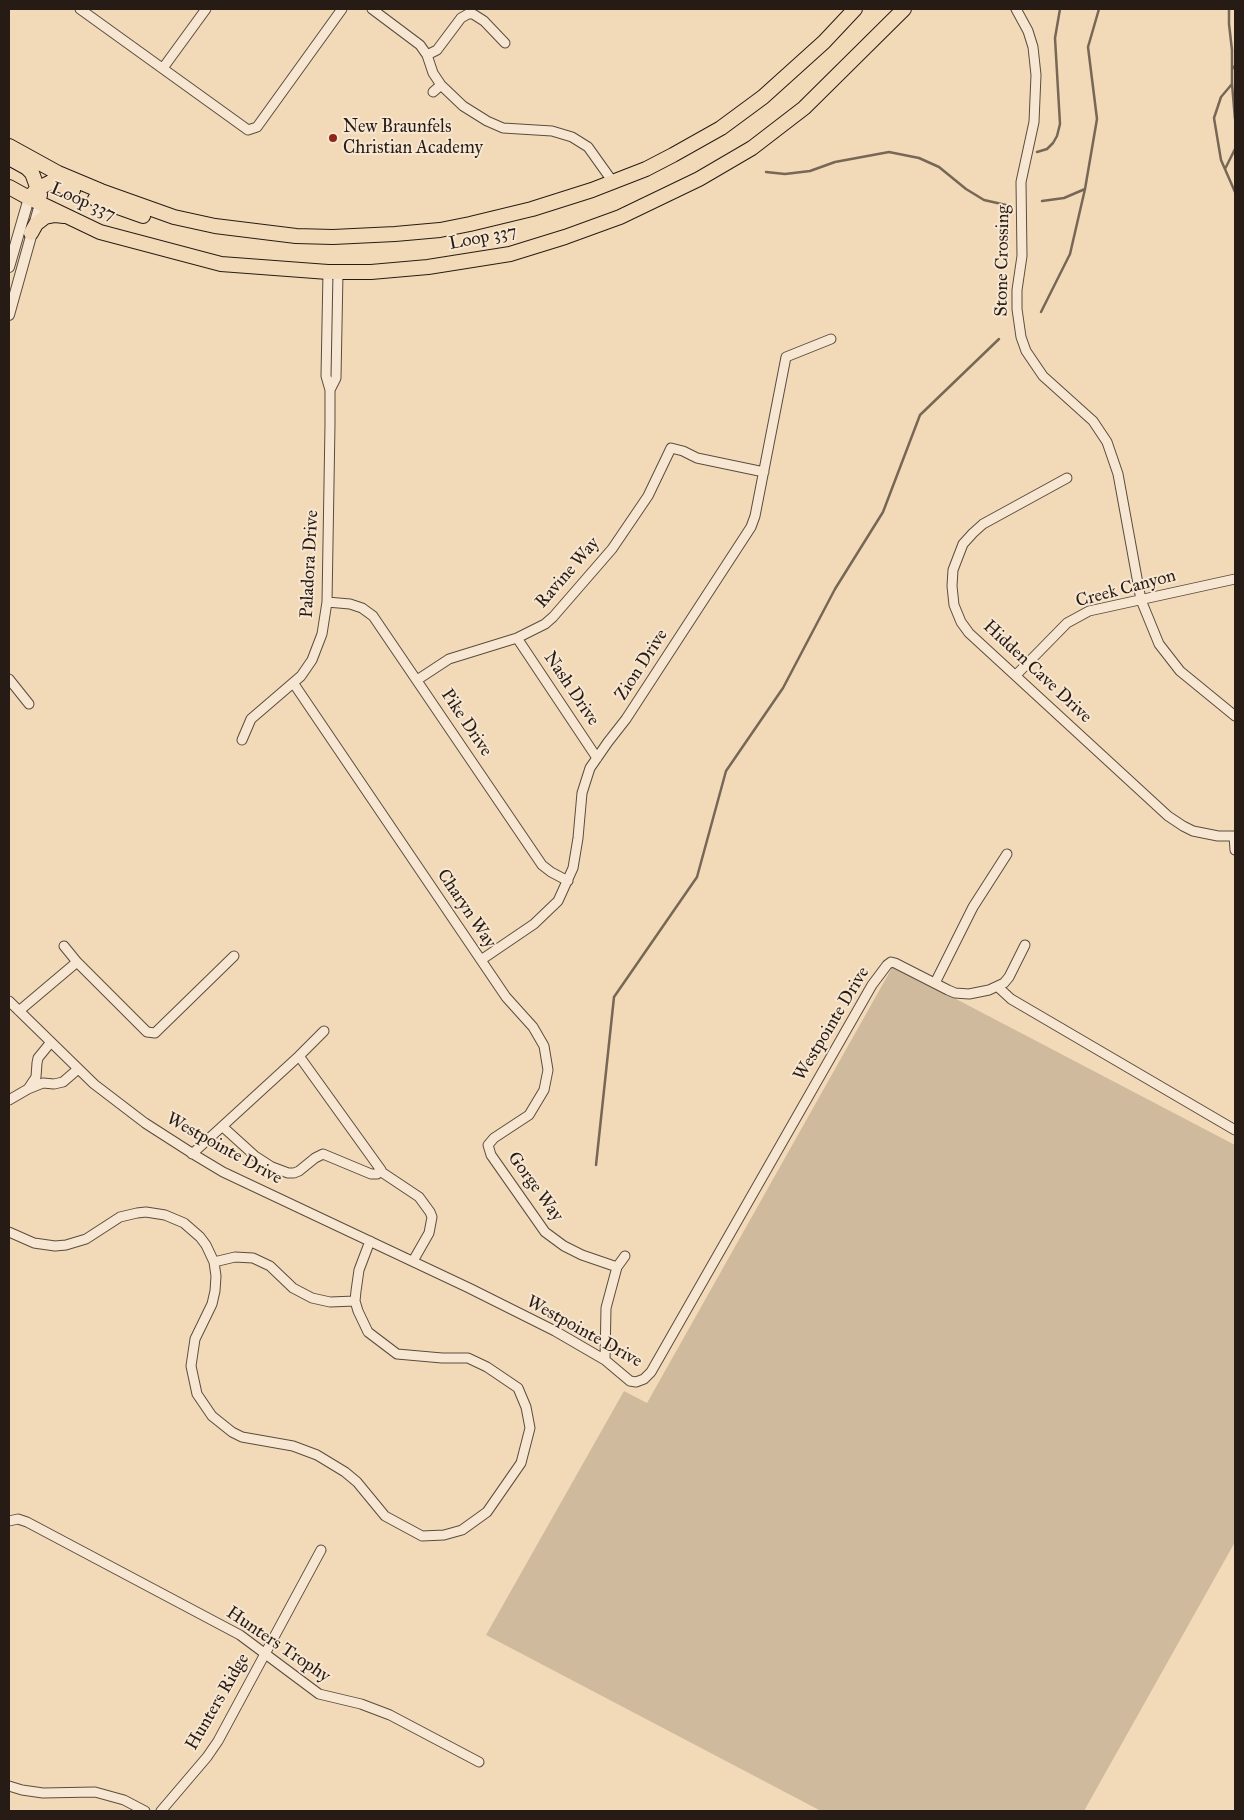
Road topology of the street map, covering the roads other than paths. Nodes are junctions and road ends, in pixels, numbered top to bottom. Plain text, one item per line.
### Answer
1 (80, 9) edge
2 (206, 9) edge
3 (342, 9) edge
4 (372, 9) edge
5 (855, 9) edge
6 (904, 9) edge
7 (1016, 9) edge
8 (505, 43) dead end
9 (427, 55) junction
10 (163, 68) junction
11 (441, 85) junction
12 (433, 92) dead end
13 (9, 146) edge
14 (9, 158) edge
15 (613, 182) junction
16 (9, 187) edge
17 (36, 197) junction
18 (67, 216) junction
19 (31, 233) junction
20 (395, 234) junction
21 (9, 267) edge
22 (333, 273) junction
23 (9, 315) edge
24 (832, 339) dead end
25 (764, 472) junction
26 (1067, 478) dead end
27 (1235, 579) edge
28 (1141, 600) junction
29 (327, 602) junction
30 (517, 638) junction
31 (1016, 675) junction
32 (9, 679) edge
33 (417, 680) junction
34 (294, 684) junction
35 (29, 704) dead end
36 (1235, 716) edge
37 (242, 740) dead end
38 (597, 758) junction
39 (1235, 836) edge
40 (1235, 850) edge
41 (1008, 854) dead end
42 (568, 881) junction
43 (1025, 945) dead end
44 (64, 946) dead end
45 (234, 956) dead end
46 (481, 960) junction
47 (77, 962) junction
48 (936, 984) junction
49 (998, 987) junction
50 (9, 1001) edge
51 (19, 1011) junction
52 (324, 1031) dead end
53 (51, 1042) junction
54 (299, 1056) junction
55 (78, 1069) junction
56 (38, 1072) junction
57 (49, 1083) junction
58 (28, 1089) junction
59 (9, 1100) edge
60 (224, 1127) junction
61 (1235, 1130) edge
62 (488, 1145) joint
63 (192, 1154) junction
64 (380, 1171) junction
65 (9, 1232) edge
66 (370, 1241) junction
67 (625, 1256) dead end
68 (413, 1261) junction
69 (214, 1262) junction
70 (617, 1267) junction
71 (355, 1301) junction
72 (605, 1360) junction
73 (9, 1521) edge
74 (321, 1550) dead end
75 (265, 1654) junction
76 (478, 1762) dead end
77 (9, 1786) edge
78 (145, 1811) edge
79 (161, 1811) edge

1 - 10 street
2 - 10 street
3 - 10 street
4 - 9 street
5 - 15 main road, Loop 337
6 - 22 main road, Loop 337
7 - 28 street, Stone Crossing
8 - 9 street
9 - 11 street
11 - 12 street
11 - 15 street
13 - 20 main road, Loop 337
14 - 17 main road
15 - 20 main road, Loop 337
16 - 17 main road, Loop 337
17 - 18 main road, Loop 337
17 - 19 street
17 - 20 main road
17 - 21 street
18 - 19 main road
18 - 22 main road, Loop 337
19 - 23 street
22 - 29 street, Paladora Drive
24 - 25 street, Zion Drive
25 - 30 street, Ravine Way
25 - 38 street, Zion Drive
26 - 31 street, Hidden Cave Drive
27 - 28 street, Creek Canyon
28 - 31 street, Creek Canyon
28 - 36 street, Stone Crossing
29 - 33 street, Pike Drive
29 - 34 street, Paladora Drive
30 - 33 street, Ravine Way
30 - 38 street, Nash Drive
31 - 39 street, Hidden Cave Drive
32 - 35 street
33 - 42 street, Pike Drive
34 - 37 street, Paladora Drive
34 - 46 street, Charyn Way
38 - 42 street, Zion Drive
39 - 40 street
41 - 48 street
42 - 46 street, Zion Drive
43 - 49 street
44 - 47 street
45 - 47 street
46 - 62 street, Charyn Way
47 - 51 street
48 - 49 street, Westpointe Drive
48 - 72 street, Westpointe Drive
49 - 61 street
50 - 51 street, Westpointe Drive
51 - 53 street, Westpointe Drive
52 - 54 street
53 - 55 street, Westpointe Drive
53 - 56 street
54 - 60 street
54 - 64 street
55 - 57 street
55 - 63 street, Westpointe Drive
56 - 57 street
56 - 58 street
57 - 58 street
58 - 59 street
60 - 63 street
60 - 64 street
62 - 70 street, Gorge Way
63 - 66 street, Westpointe Drive
64 - 68 street
65 - 69 street
66 - 68 street, Westpointe Drive
66 - 71 street
67 - 70 street
68 - 72 street, Westpointe Drive
69 - 71 street
69 - 71 street
70 - 72 street
73 - 75 street, Hunters Trophy
74 - 75 street, Hunters Ridge
75 - 76 street, Hunters Trophy
75 - 79 street, Hunters Ridge
77 - 78 street

